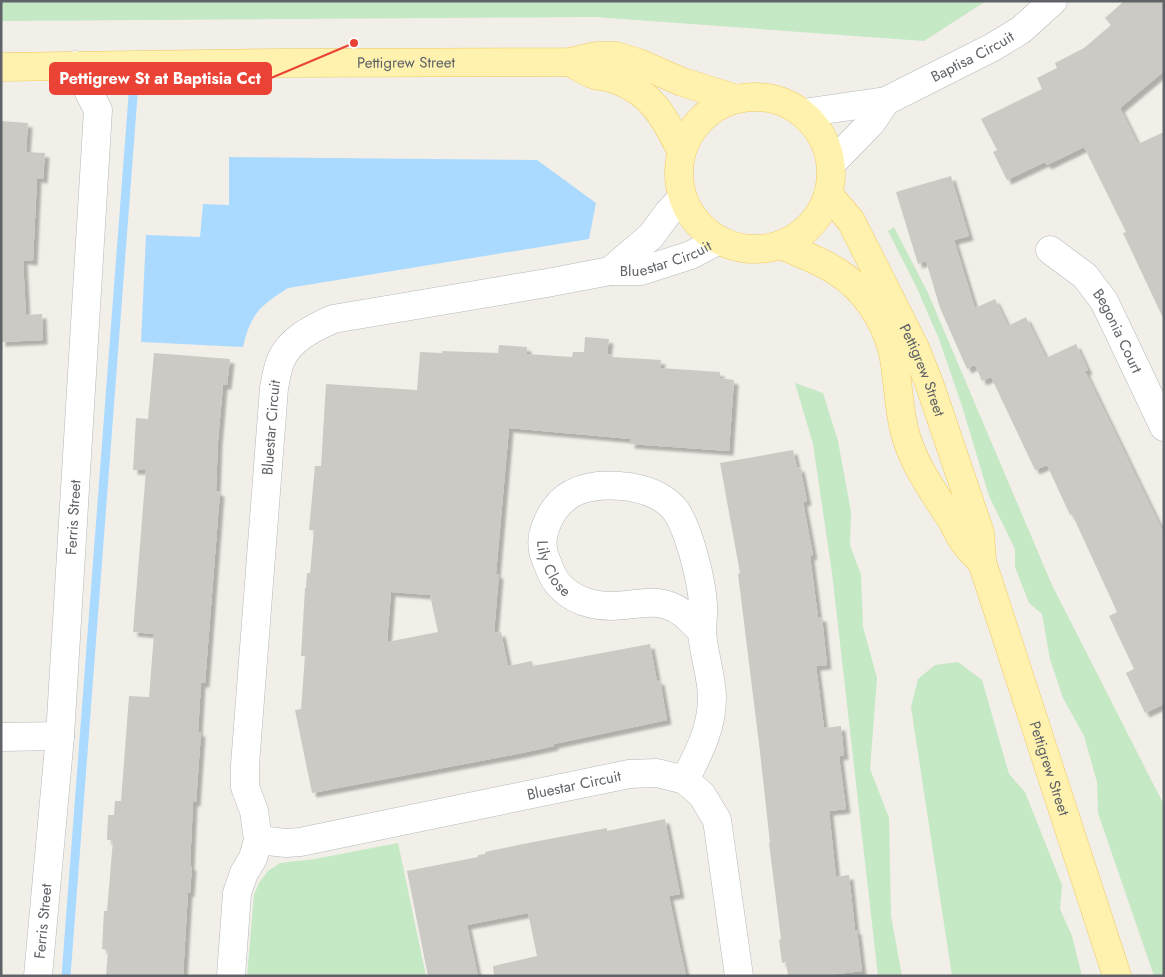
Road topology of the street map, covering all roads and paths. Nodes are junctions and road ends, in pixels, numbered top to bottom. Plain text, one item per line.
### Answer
1 (1052, 1) edge
2 (570, 62) junction
3 (75, 65) junction
4 (1, 67) edge
5 (737, 98) junction
6 (886, 101) junction
7 (803, 113) junction
8 (682, 150) junction
9 (831, 164) junction
10 (828, 194) junction
11 (682, 198) junction
12 (719, 240) junction
13 (781, 245) junction
14 (1050, 250) dead end
15 (610, 271) junction
16 (1164, 427) edge
17 (982, 562) junction
18 (702, 632) junction
19 (60, 736) junction
20 (1, 737) edge
21 (685, 780) junction
22 (258, 840) junction
23 (38, 976) edge
24 (231, 976) edge
25 (739, 976) edge
26 (1116, 976) edge

1 - 6 street, Baptisa Circuit
2 - 3 main road, Pettigrew Street
2 - 5 main road, Pettigrew Street
2 - 8 main road, Pettigrew Street
3 - 4 main road, Pettigrew Street
3 - 19 street, Ferris Street
5 - 7 main road
5 - 8 main road
6 - 7 street, Baptisa Circuit
6 - 9 street, Baptisa Circuit
7 - 9 main road
8 - 11 main road
9 - 10 main road
10 - 13 main road
10 - 17 main road, Pettigrew Street
11 - 12 main road
11 - 15 street, Bluestar Circuit
12 - 13 main road
12 - 15 street, Bluestar Circuit
13 - 17 main road, Pettigrew Street
14 - 16 street, Begonia Court
15 - 22 street, Bluestar Circuit
17 - 26 main road, Pettigrew Street
18 - 18 street, Lily Close
18 - 21 street, Lily Close
19 - 20 street
19 - 23 street, Ferris Street
21 - 22 street, Bluestar Circuit
21 - 25 street, Bluestar Circuit
22 - 24 street, Bluestar Circuit

